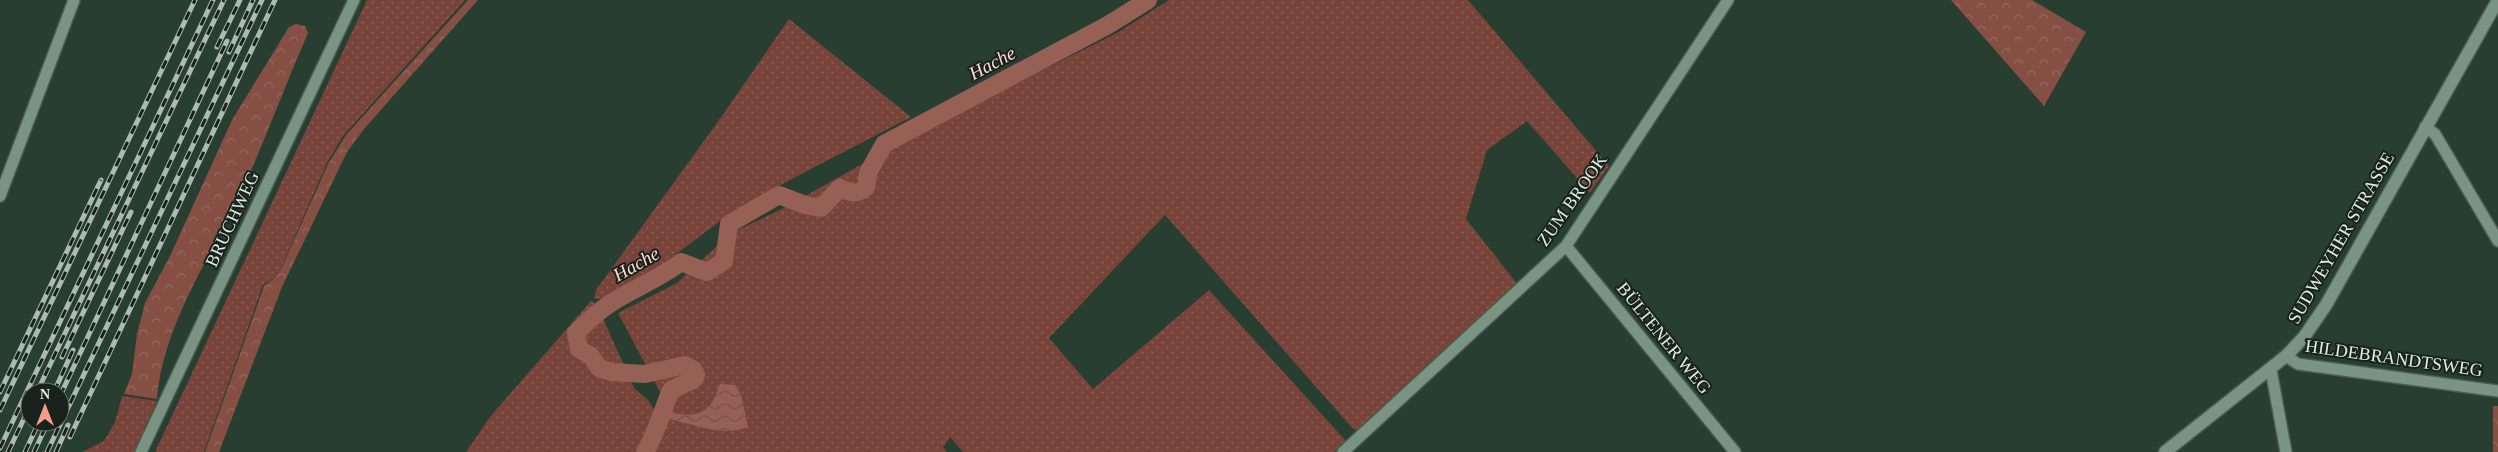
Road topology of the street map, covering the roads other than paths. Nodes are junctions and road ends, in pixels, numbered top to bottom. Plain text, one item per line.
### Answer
1 (74, 0) edge
2 (354, 0) edge
3 (1728, 0) edge
4 (2498, 0) edge
5 (2425, 127) junction
6 (0, 196) edge
7 (2498, 241) edge
8 (1566, 246) junction
9 (2286, 356) junction
10 (2271, 370) junction
11 (2498, 391) edge
12 (141, 452) edge
13 (1343, 452) edge
14 (1735, 452) edge
15 (2165, 452) edge
16 (2286, 452) edge

1 - 6 street
2 - 12 street, BRUCHWEG
3 - 8 street, ZUM BROOK
4 - 5 main road, SUDWEYHER STRASSE
5 - 7 street
5 - 9 main road, SUDWEYHER STRASSE
8 - 13 street, ZUM BROOK
8 - 14 street, BÜLTENER WEG
9 - 10 main road, SUDWEYHER STRASSE
9 - 11 street, HILDEBRANDTSWEG
10 - 15 main road, SUDWEYHER STRASSE
10 - 16 street

